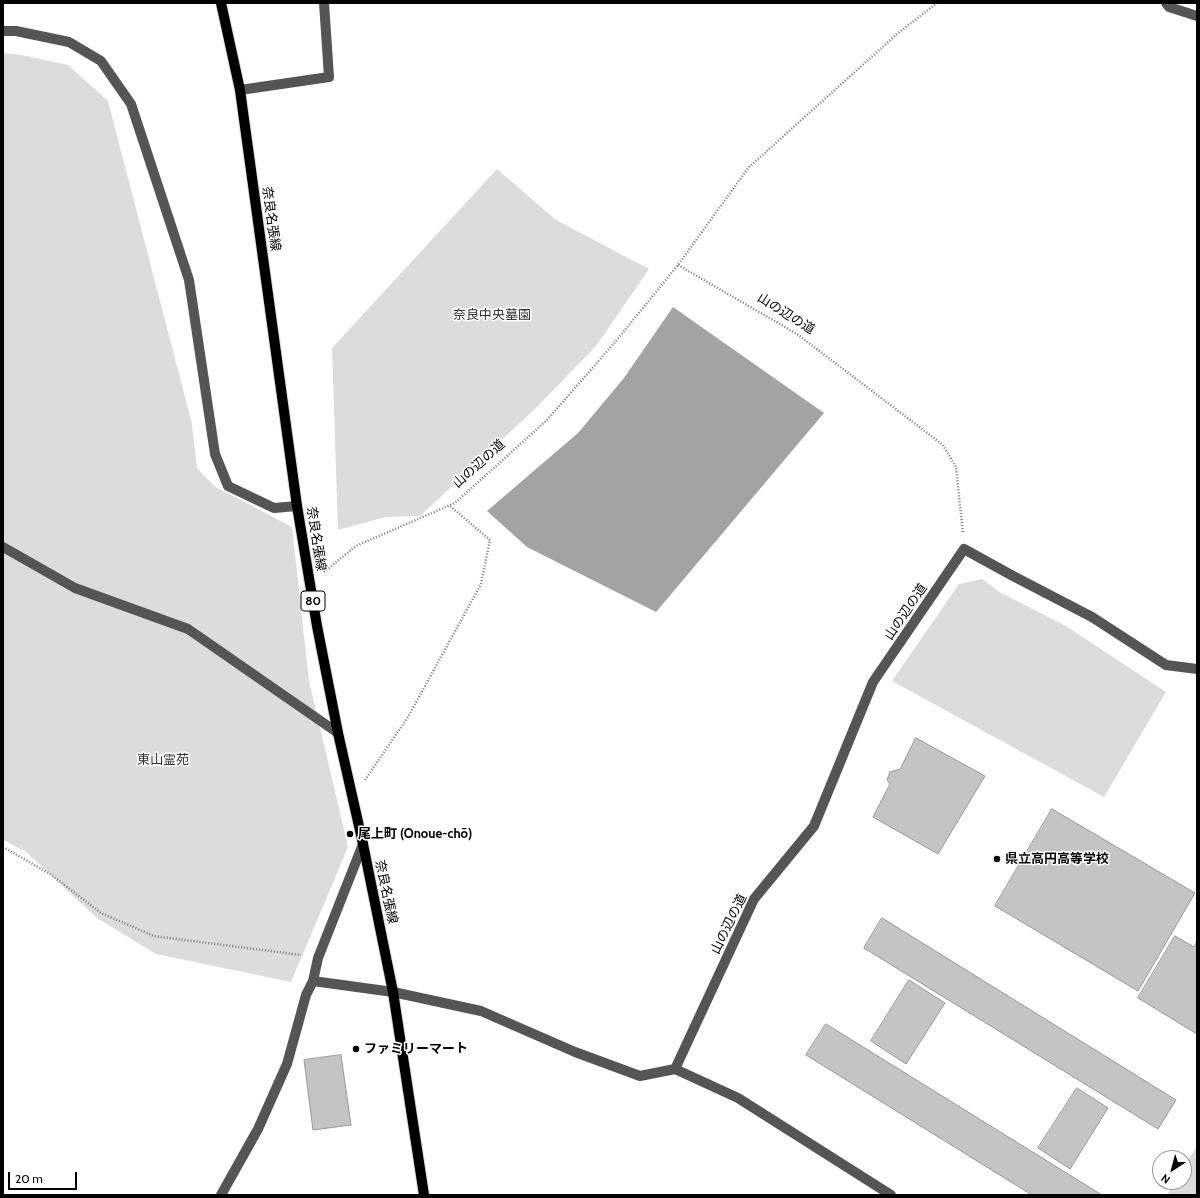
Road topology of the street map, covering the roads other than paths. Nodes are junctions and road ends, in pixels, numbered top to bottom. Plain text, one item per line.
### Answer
1 (221, 3) edge
2 (324, 3) edge
3 (1166, 3) edge
4 (1197, 16) edge
5 (3, 31) edge
6 (240, 90) junction
7 (297, 506) junction
8 (3, 547) edge
9 (1197, 669) edge
10 (338, 733) junction
11 (363, 844) junction
12 (313, 981) junction
13 (393, 992) junction
14 (675, 1069) junction
15 (221, 1195) edge
16 (424, 1195) edge
17 (891, 1195) edge

1 - 6 main road, 奈良名張線 / 80
2 - 6 street
3 - 4 street
5 - 7 street
6 - 7 main road, 奈良名張線 / 80
7 - 10 main road, 奈良名張線 / 80
8 - 10 street
9 - 14 street, 山の辺の道
10 - 11 main road, 奈良名張線 / 80
11 - 12 street
11 - 13 main road, 奈良名張線 / 80
12 - 13 street
12 - 15 street
13 - 14 street
13 - 16 main road, 奈良名張線 / 80
14 - 17 street

